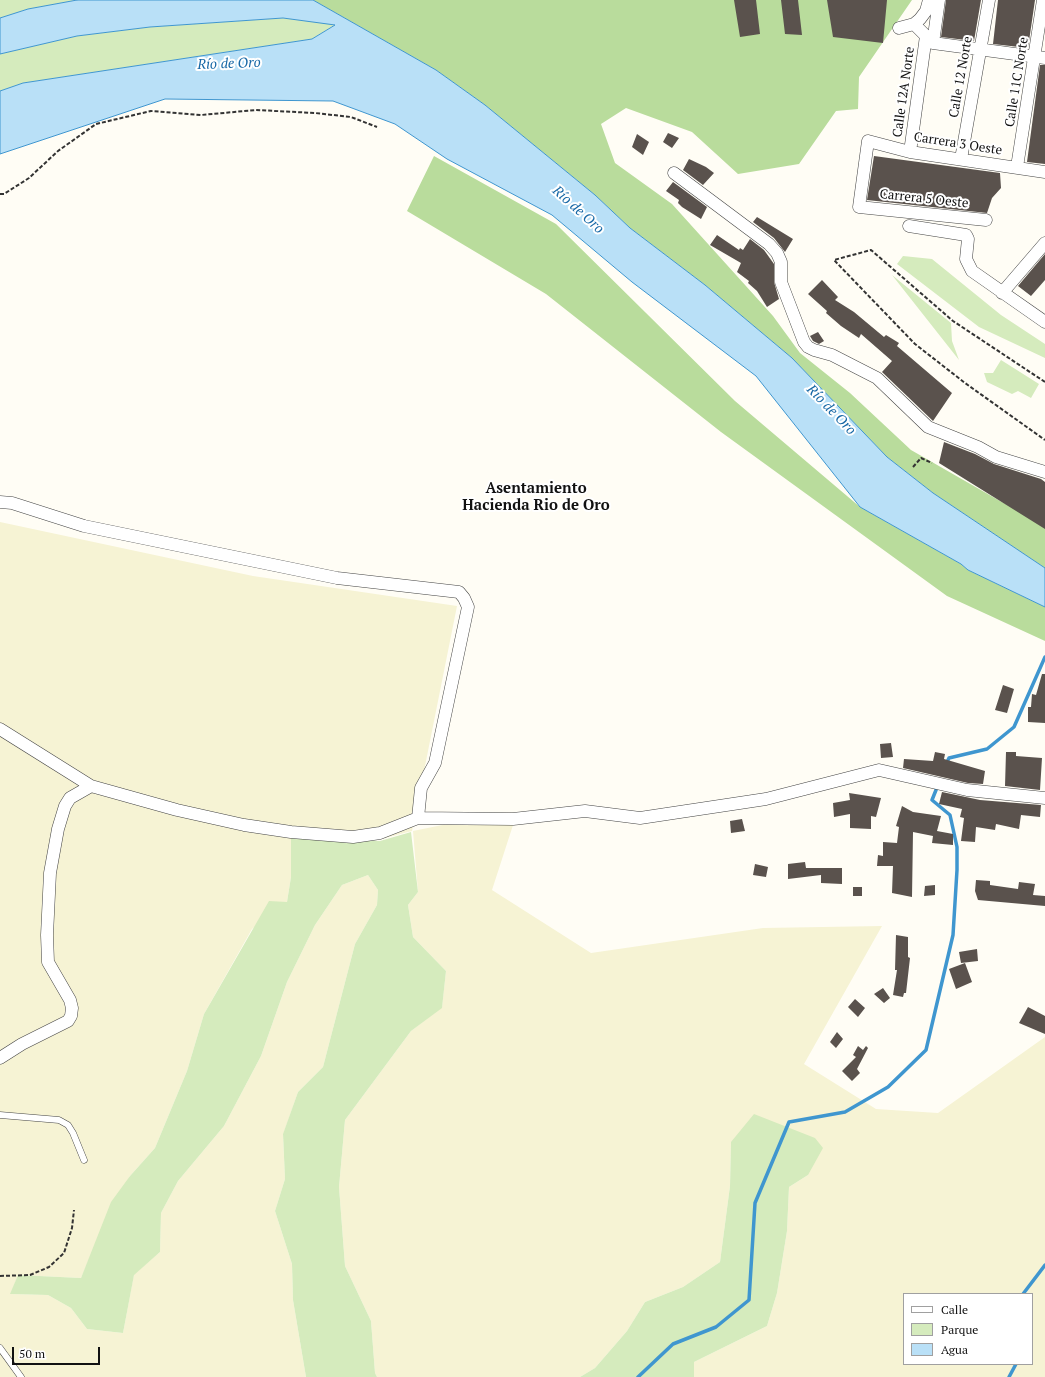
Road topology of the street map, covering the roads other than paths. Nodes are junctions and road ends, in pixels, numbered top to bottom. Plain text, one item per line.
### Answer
1 (929, 0) edge
2 (939, 0) edge
3 (990, 0) edge
4 (1043, 0) edge
5 (914, 24) junction
6 (899, 28) dead end
7 (929, 39) junction
8 (980, 49) junction
9 (1040, 58) edge
10 (910, 152) junction
11 (961, 159) junction
12 (1017, 167) junction
13 (1045, 172) edge
14 (674, 173) dead end
15 (859, 207) joint
16 (986, 220) dead end
17 (909, 226) dead end
18 (1045, 242) edge
19 (1002, 293) junction
20 (1045, 322) edge
21 (1045, 472) edge
22 (0, 502) edge
23 (0, 729) edge
24 (91, 786) junction
25 (1045, 798) edge
26 (418, 818) junction
27 (0, 1058) edge
28 (0, 1115) edge
29 (84, 1160) dead end
30 (0, 1348) edge
31 (21, 1377) edge

1 - 5 street
2 - 7 street, Calle 12A Norte
3 - 8 street, Calle 12 Norte
4 - 9 street, Calle 11C Norte
5 - 6 street
5 - 7 street
7 - 8 street
7 - 10 street, Calle 12A Norte
8 - 9 street
8 - 11 street, Calle 12 Norte
9 - 12 street, Calle 11C Norte
10 - 11 street, Carrera 3 Oeste
10 - 15 street, Carrera 3 Oeste
11 - 12 street, Carrera 3 Oeste
12 - 13 street, Carrera 3 Oeste
14 - 21 street
15 - 16 street, Carrera 5 Oeste
17 - 19 street
18 - 19 street
19 - 20 street
22 - 26 street
23 - 24 street
24 - 26 street
24 - 27 street
25 - 26 street
28 - 29 lane
30 - 31 lane

